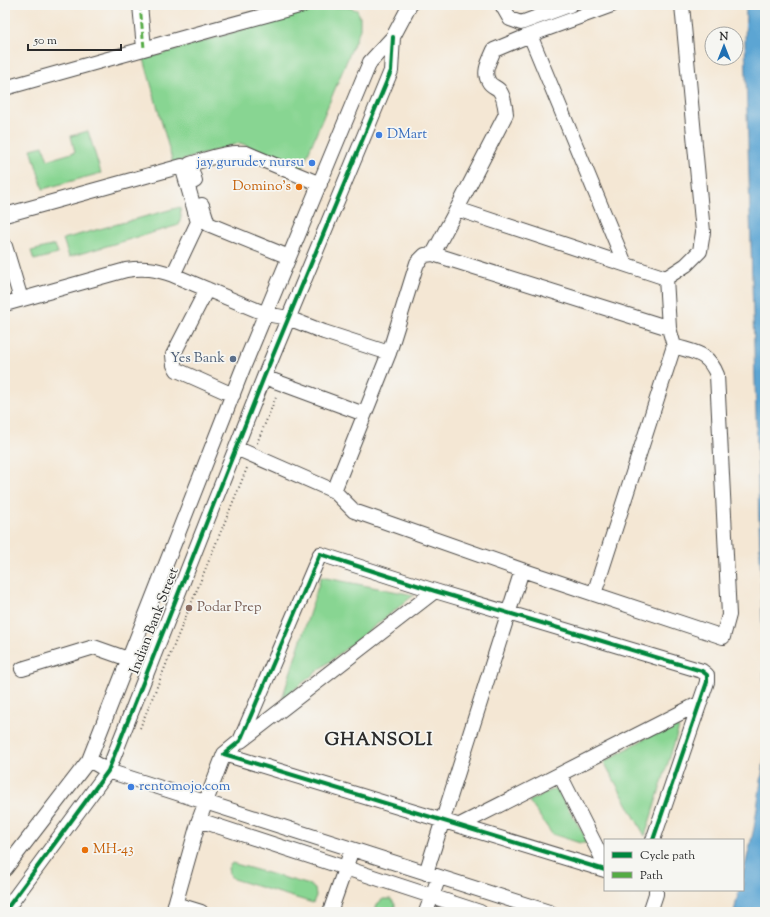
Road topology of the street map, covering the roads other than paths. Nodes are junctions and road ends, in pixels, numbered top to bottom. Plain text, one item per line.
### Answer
1 (140, 5) edge
2 (303, 5) edge
3 (410, 5) edge
4 (502, 5) edge
5 (570, 5) edge
6 (612, 5) edge
7 (682, 5) edge
8 (530, 35) junction
9 (393, 37) junction
10 (144, 48) junction
11 (5, 88) edge
12 (320, 184) junction
13 (457, 209) junction
14 (5, 215) edge
15 (5, 246) edge
16 (433, 254) junction
17 (289, 257) junction
18 (625, 264) junction
19 (5, 272) edge
20 (173, 275) junction
21 (666, 278) junction
22 (207, 289) junction
23 (13, 302) edge
24 (266, 314) junction
25 (288, 318) junction
26 (669, 328) junction
27 (674, 346) junction
28 (389, 353) junction
29 (264, 377) junction
30 (233, 395) junction
31 (364, 414) junction
32 (236, 448) junction
33 (334, 491) junction
34 (522, 570) junction
35 (435, 591) junction
36 (594, 594) junction
37 (508, 612) junction
38 (128, 659) junction
39 (22, 669) dead end
40 (700, 703) junction
41 (240, 741) junction
42 (224, 754) junction
43 (88, 760) junction
44 (108, 771) junction
45 (560, 775) junction
46 (205, 802) junction
47 (199, 820) junction
48 (442, 821) junction
49 (460, 825) junction
50 (653, 839) edge
51 (352, 849) junction
52 (604, 862) edge
53 (344, 868) junction
54 (5, 869) edge
55 (604, 870) edge
56 (432, 875) junction
57 (656, 891) edge
58 (432, 897) junction
59 (174, 908) edge
60 (5, 911) edge
61 (201, 912) edge
62 (330, 912) edge
63 (426, 912) edge
64 (480, 912) edge
65 (549, 912) edge
66 (650, 912) edge

1 - 10 street
2 - 10 street
3 - 9 street
4 - 5 street
6 - 8 street
7 - 21 street
8 - 13 street
8 - 18 street
9 - 12 street, Indian Bank Street
9 - 25 street, Indian Bank Street
10 - 11 street
12 - 17 street, Indian Bank Street
12 - 17 street
13 - 16 street
13 - 18 street
14 - 20 street
15 - 23 street
16 - 26 street
16 - 28 street
17 - 24 street, Indian Bank Street
18 - 21 street
19 - 23 street
20 - 22 street
20 - 23 street
21 - 26 street
22 - 24 street
22 - 30 street
24 - 25 street
24 - 30 street, Indian Bank Street
25 - 28 street
25 - 29 street, Indian Bank Street
26 - 27 street
27 - 36 street
27 - 36 street
28 - 31 street
29 - 31 street
29 - 32 street, Indian Bank Street
30 - 38 street, Indian Bank Street
31 - 33 street
32 - 33 street
32 - 44 street, Indian Bank Street
33 - 34 street
34 - 36 street
34 - 37 street
35 - 37 street
35 - 41 street
35 - 41 street
37 - 40 street
37 - 48 street
38 - 39 street
38 - 43 street, Indian Bank Street
40 - 45 street
40 - 50 street
41 - 42 street
42 - 46 street
42 - 48 street
43 - 44 street
43 - 54 street, Indian Bank Street
44 - 46 street
44 - 60 street, Indian Bank Street
45 - 49 street
45 - 52 street
46 - 47 street
46 - 51 street
47 - 53 street
47 - 59 street
48 - 49 street
48 - 56 street
49 - 55 street
51 - 53 street
51 - 56 street
53 - 58 street
53 - 62 street
56 - 58 street
56 - 65 street
57 - 66 street
58 - 63 street
58 - 64 street
59 - 61 street

